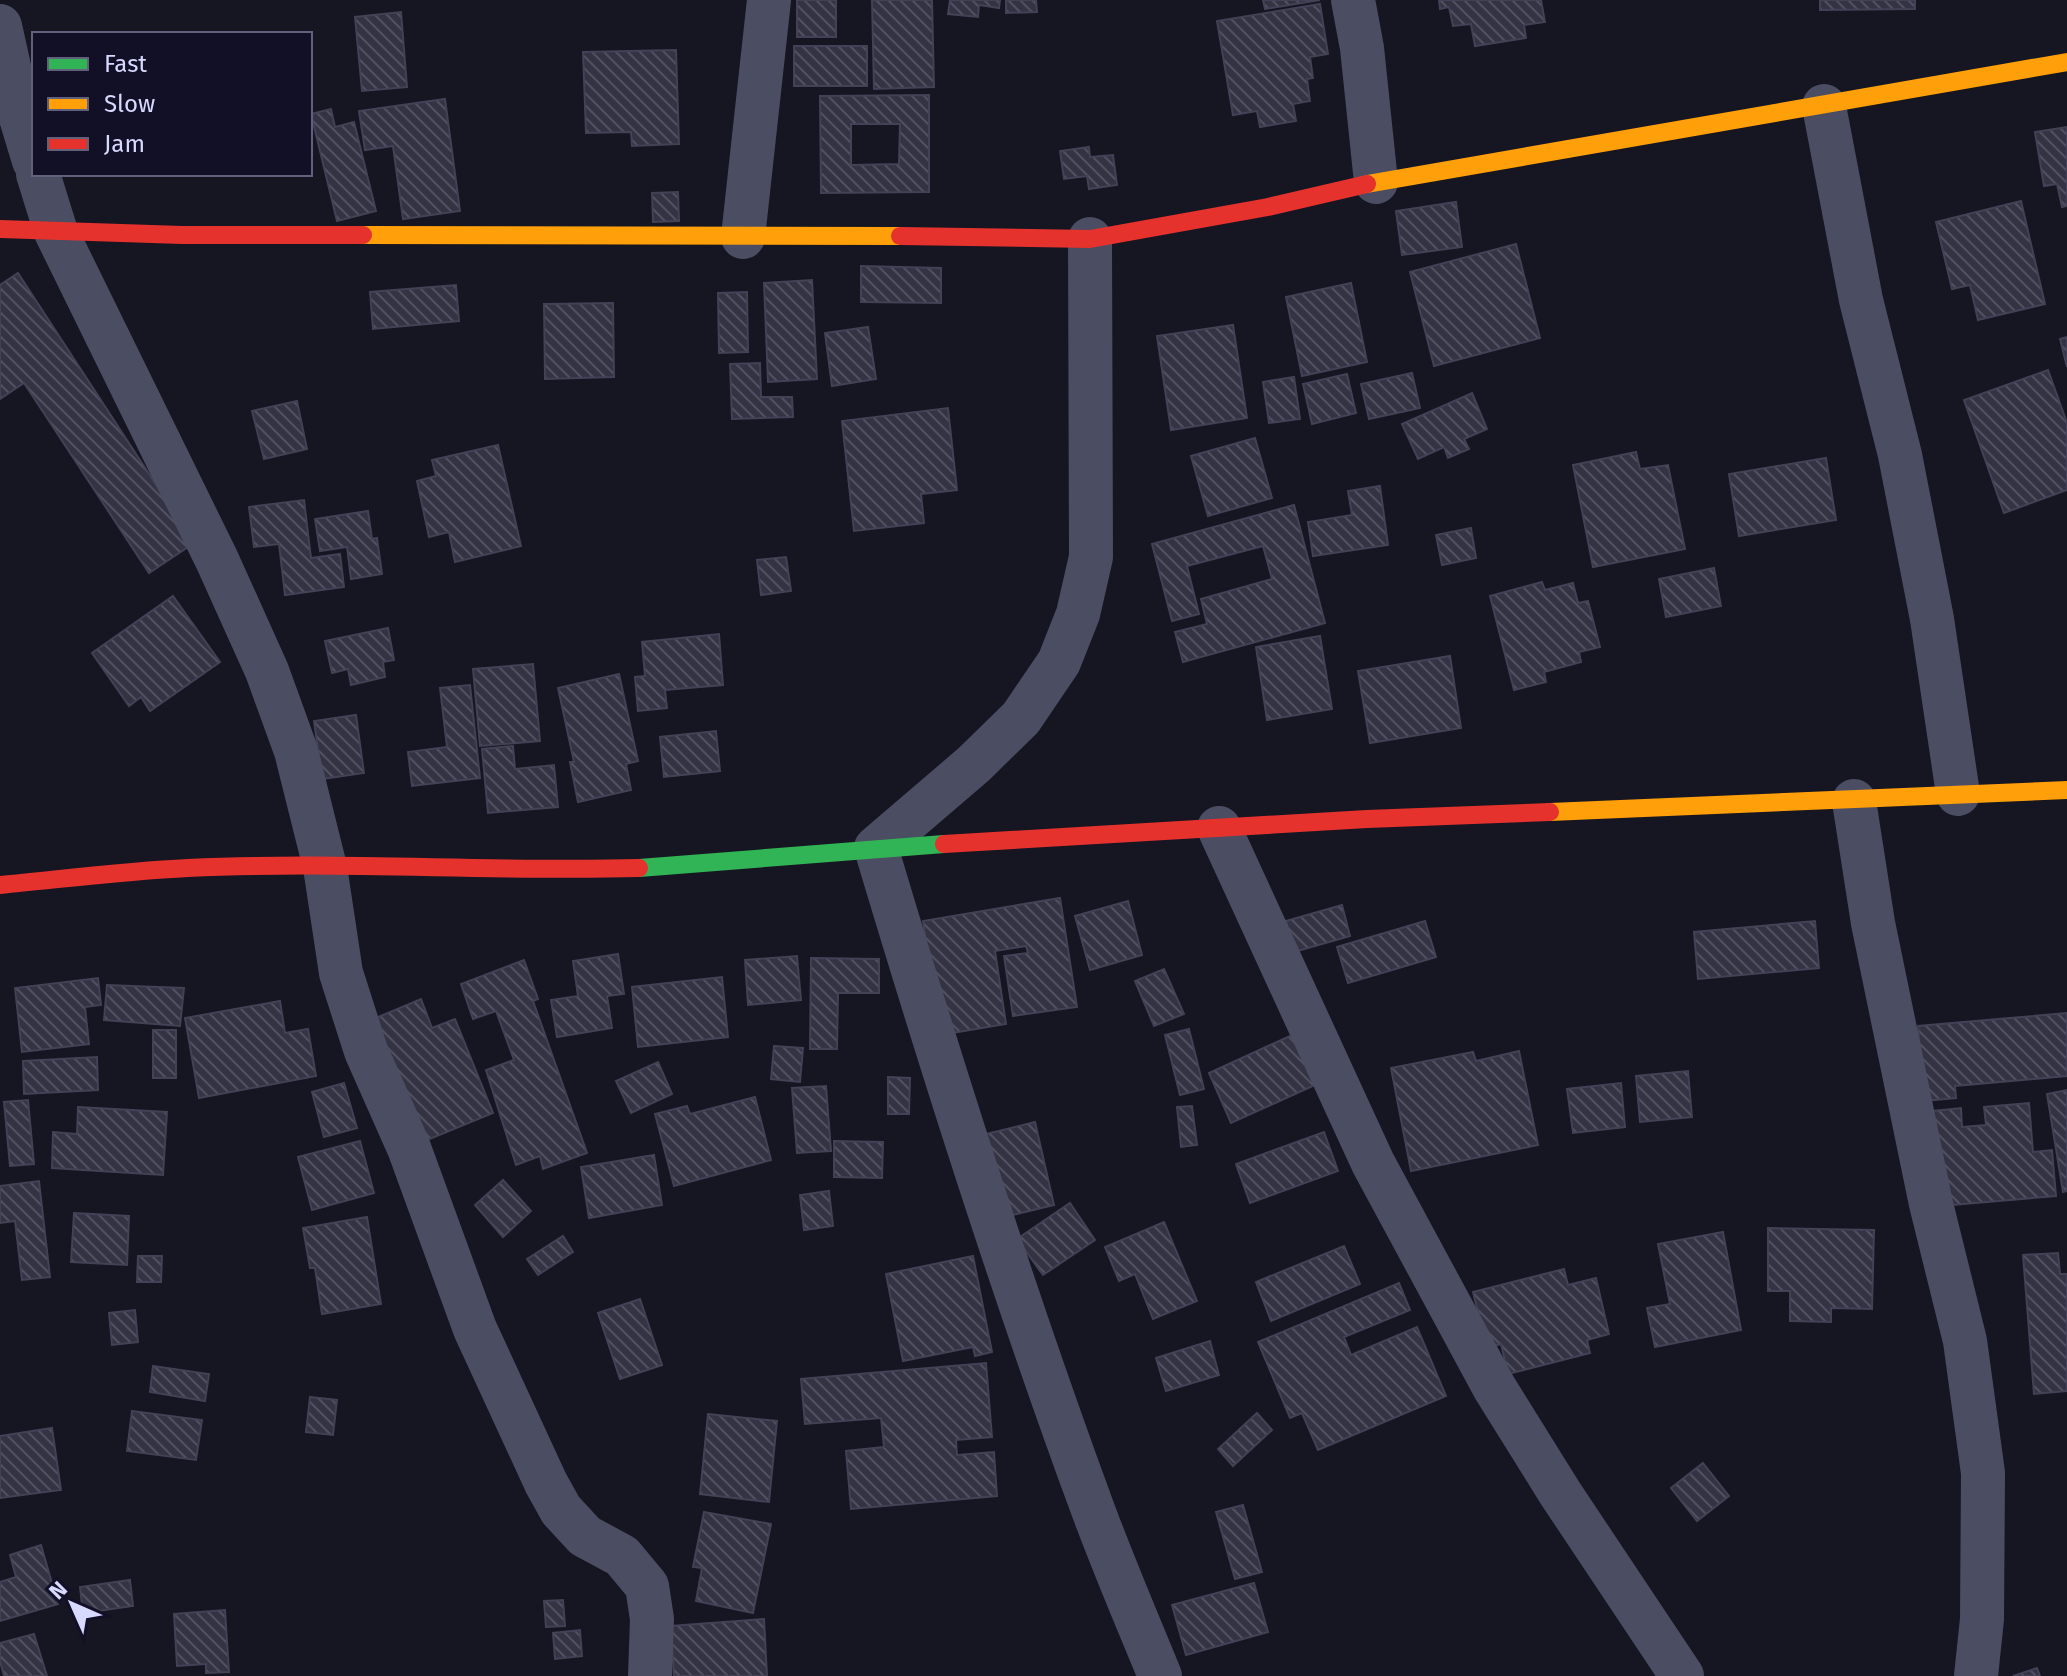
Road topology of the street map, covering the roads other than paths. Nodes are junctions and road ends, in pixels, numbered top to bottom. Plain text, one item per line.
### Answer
1 (769, 0) edge
2 (1353, 0) edge
3 (0, 26) edge
4 (2067, 62) edge
5 (1824, 106) junction
6 (32, 154) edge
7 (39, 176) edge
8 (1376, 182) junction
9 (0, 229) edge
10 (56, 232) junction
11 (743, 237) junction
12 (1090, 239) junction
13 (2067, 790) edge
14 (1958, 794) junction
15 (1854, 801) junction
16 (1219, 828) junction
17 (876, 848) junction
18 (325, 867) junction
19 (0, 885) edge
20 (650, 1676) edge
21 (1160, 1676) edge
22 (1682, 1676) edge
23 (1976, 1676) edge

1 - 11 street
2 - 8 street
3 - 6 street
4 - 5 street
5 - 8 street
5 - 14 street
7 - 10 street
8 - 12 street
9 - 10 street
10 - 11 street
10 - 18 street
11 - 12 street
12 - 17 street
13 - 14 street
14 - 15 street
15 - 16 street
15 - 23 street
16 - 17 street
16 - 22 street
17 - 18 street
17 - 21 street
18 - 19 street
18 - 20 street

